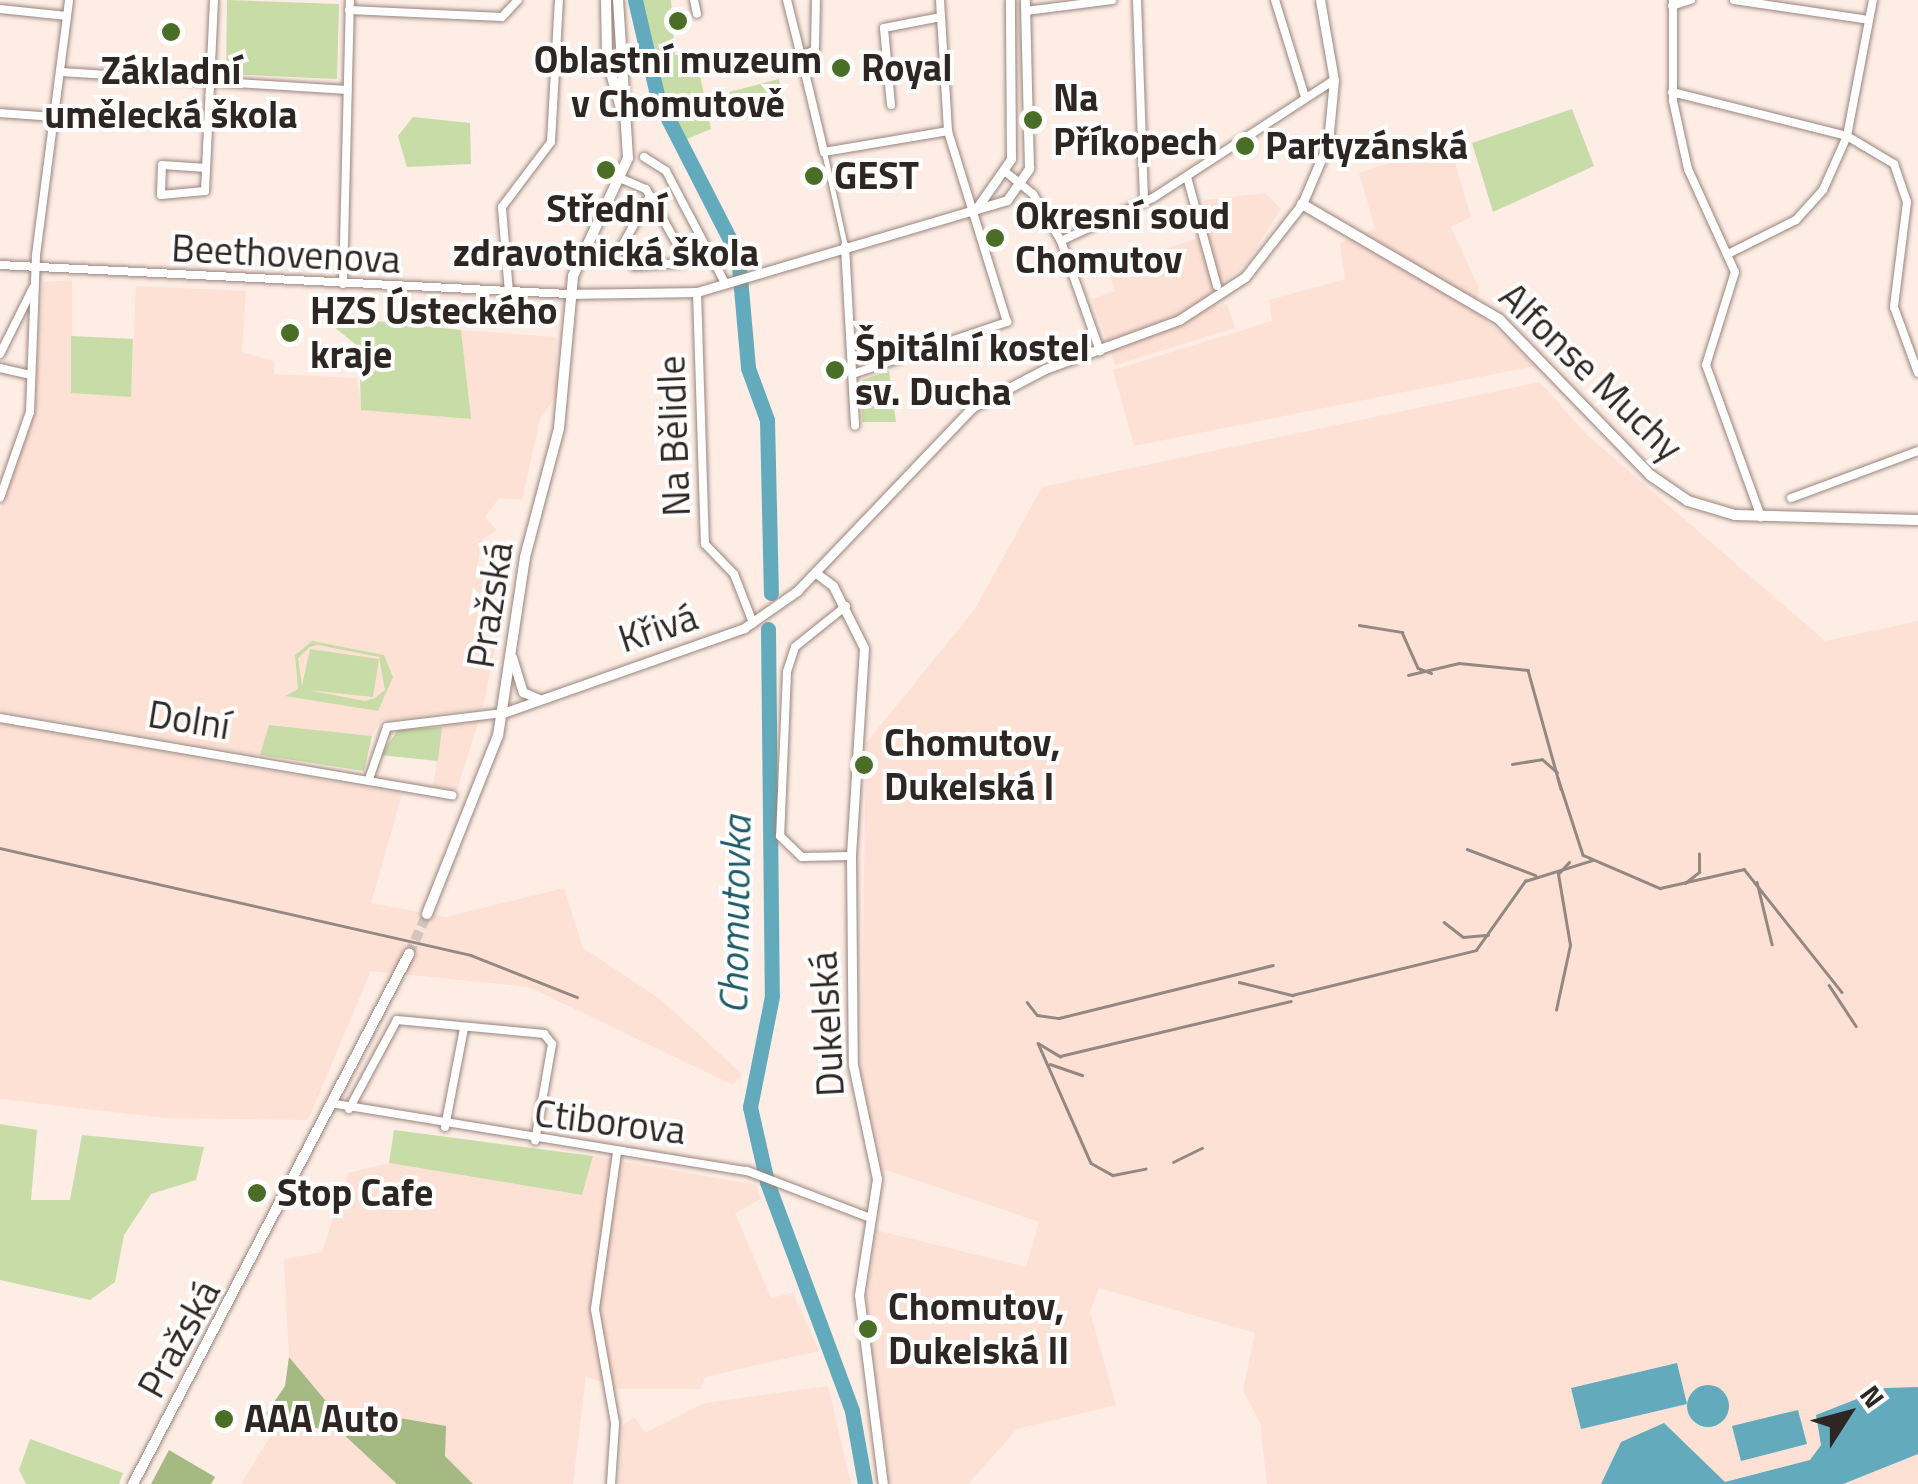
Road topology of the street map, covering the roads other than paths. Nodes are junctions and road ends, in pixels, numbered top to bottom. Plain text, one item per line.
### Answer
1 (69, 0) edge
2 (214, 0) edge
3 (518, 0) edge
4 (560, 0) edge
5 (606, 0) edge
6 (618, 0) edge
7 (694, 0) edge
8 (787, 0) edge
9 (816, 0) edge
10 (940, 0) edge
11 (1010, 0) edge
12 (1112, 0) edge
13 (1137, 0) edge
14 (1274, 0) edge
15 (1320, 0) edge
16 (1691, 0) edge
17 (1734, 0) edge
18 (1873, 0) edge
19 (1672, 3) edge
20 (350, 5) edge
21 (1026, 6) edge
22 (0, 9) edge
23 (696, 14) dead end
24 (67, 16) junction
25 (941, 16) junction
26 (1869, 20) junction
27 (802, 56) junction
28 (61, 72) junction
29 (1334, 80) junction
30 (211, 83) junction
31 (348, 90) junction
32 (1672, 92) junction
33 (1305, 97) junction
34 (890, 105) dead end
35 (0, 113) edge
36 (54, 117) junction
37 (948, 131) junction
38 (1847, 136) junction
39 (629, 142) junction
40 (824, 152) junction
41 (644, 157) dead end
42 (206, 168) junction
43 (1006, 173) junction
44 (1187, 177) junction
45 (622, 180) junction
46 (1024, 185) junction
47 (650, 196) junction
48 (1144, 202) junction
49 (1302, 204) junction
50 (974, 210) junction
51 (1060, 241) junction
52 (845, 246) junction
53 (1730, 253) junction
54 (0, 265) edge
55 (35, 268) junction
56 (730, 281) junction
57 (35, 284) junction
58 (343, 284) junction
59 (1218, 286) dead end
60 (509, 292) junction
61 (697, 292) junction
62 (568, 294) junction
63 (1100, 351) junction
64 (0, 354) edge
65 (0, 368) edge
66 (1918, 373) edge
67 (853, 374) junction
68 (31, 375) junction
69 (855, 426) dead end
70 (1918, 451) edge
71 (0, 498) edge
72 (1791, 498) dead end
73 (1761, 517) junction
74 (1918, 520) edge
75 (816, 573) junction
76 (846, 606) junction
77 (753, 622) junction
78 (512, 657) junction
79 (539, 699) junction
80 (503, 713) junction
81 (0, 718) edge
82 (368, 780) junction
83 (452, 795) dead end
84 (850, 856) junction
85 (428, 914) tunnel mouth
86 (409, 954) tunnel mouth
87 (464, 1028) junction
88 (336, 1104) junction
89 (349, 1109) junction
90 (445, 1127) junction
91 (535, 1141) junction
92 (617, 1153) junction
93 (871, 1218) junction
94 (133, 1484) edge
95 (611, 1484) edge
96 (883, 1484) edge

1 - 24 street
2 - 30 street
3 - 20 street
4 - 60 street
5 - 39 main road
6 - 39 main road
7 - 23 street
8 - 27 street
9 - 27 street
10 - 25 street
11 - 43 street
12 - 21 street
13 - 48 street
14 - 33 street
15 - 29 street, Křivá
16 - 19 street
17 - 26 street
18 - 26 street
19 - 32 street
20 - 31 street
21 - 46 street
22 - 24 street
24 - 28 street
25 - 34 street
25 - 37 street
26 - 38 street
27 - 40 street
28 - 30 street
28 - 36 street
29 - 33 street
29 - 49 street, Křivá
30 - 31 street
30 - 42 street
31 - 58 street
32 - 38 street
32 - 53 street
33 - 44 street
35 - 36 street
36 - 55 street
37 - 40 street
37 - 50 street
38 - 53 street
38 - 66 street
39 - 45 main road
40 - 52 street
41 - 56 street
42 - 42 street
43 - 46 street
43 - 50 street
44 - 48 street
44 - 59 street
45 - 47 street
45 - 62 main road
46 - 50 street
46 - 51 street
47 - 47 street
48 - 51 street
49 - 63 street, Křivá
49 - 73 main road, Alfonse Muchy
50 - 52 street
50 - 67 street
51 - 63 street
52 - 56 street
52 - 67 street
53 - 73 street
54 - 55 street, Beethovenova
55 - 57 street
55 - 58 street, Beethovenova
56 - 61 street
57 - 64 street
57 - 68 street
58 - 60 street, Beethovenova
60 - 62 street, Beethovenova
61 - 62 street
61 - 77 street, Na Bělidle
62 - 78 main road, Pražská
63 - 75 street, Křivá
65 - 68 street
67 - 69 street
68 - 71 street
70 - 72 street
73 - 74 main road, Alfonse Muchy
75 - 76 street, Dukelská
75 - 77 street, Křivá
76 - 84 street, Dukelská
76 - 84 street
77 - 79 street, Křivá
78 - 79 street
78 - 80 main road, Pražská
79 - 80 street, Křivá
80 - 82 street
80 - 85 main road, Pražská
81 - 82 street, Dolní
82 - 83 street, Dolní
84 - 93 street, Dukelská
86 - 88 main road, Pražská
87 - 89 street
87 - 90 street
87 - 91 street
88 - 89 street, Ctiborova
88 - 94 main road, Pražská
89 - 90 street, Ctiborova
90 - 91 street, Ctiborova
91 - 92 street, Ctiborova
92 - 93 street, Ctiborova
92 - 95 street
93 - 96 street, Dukelská

